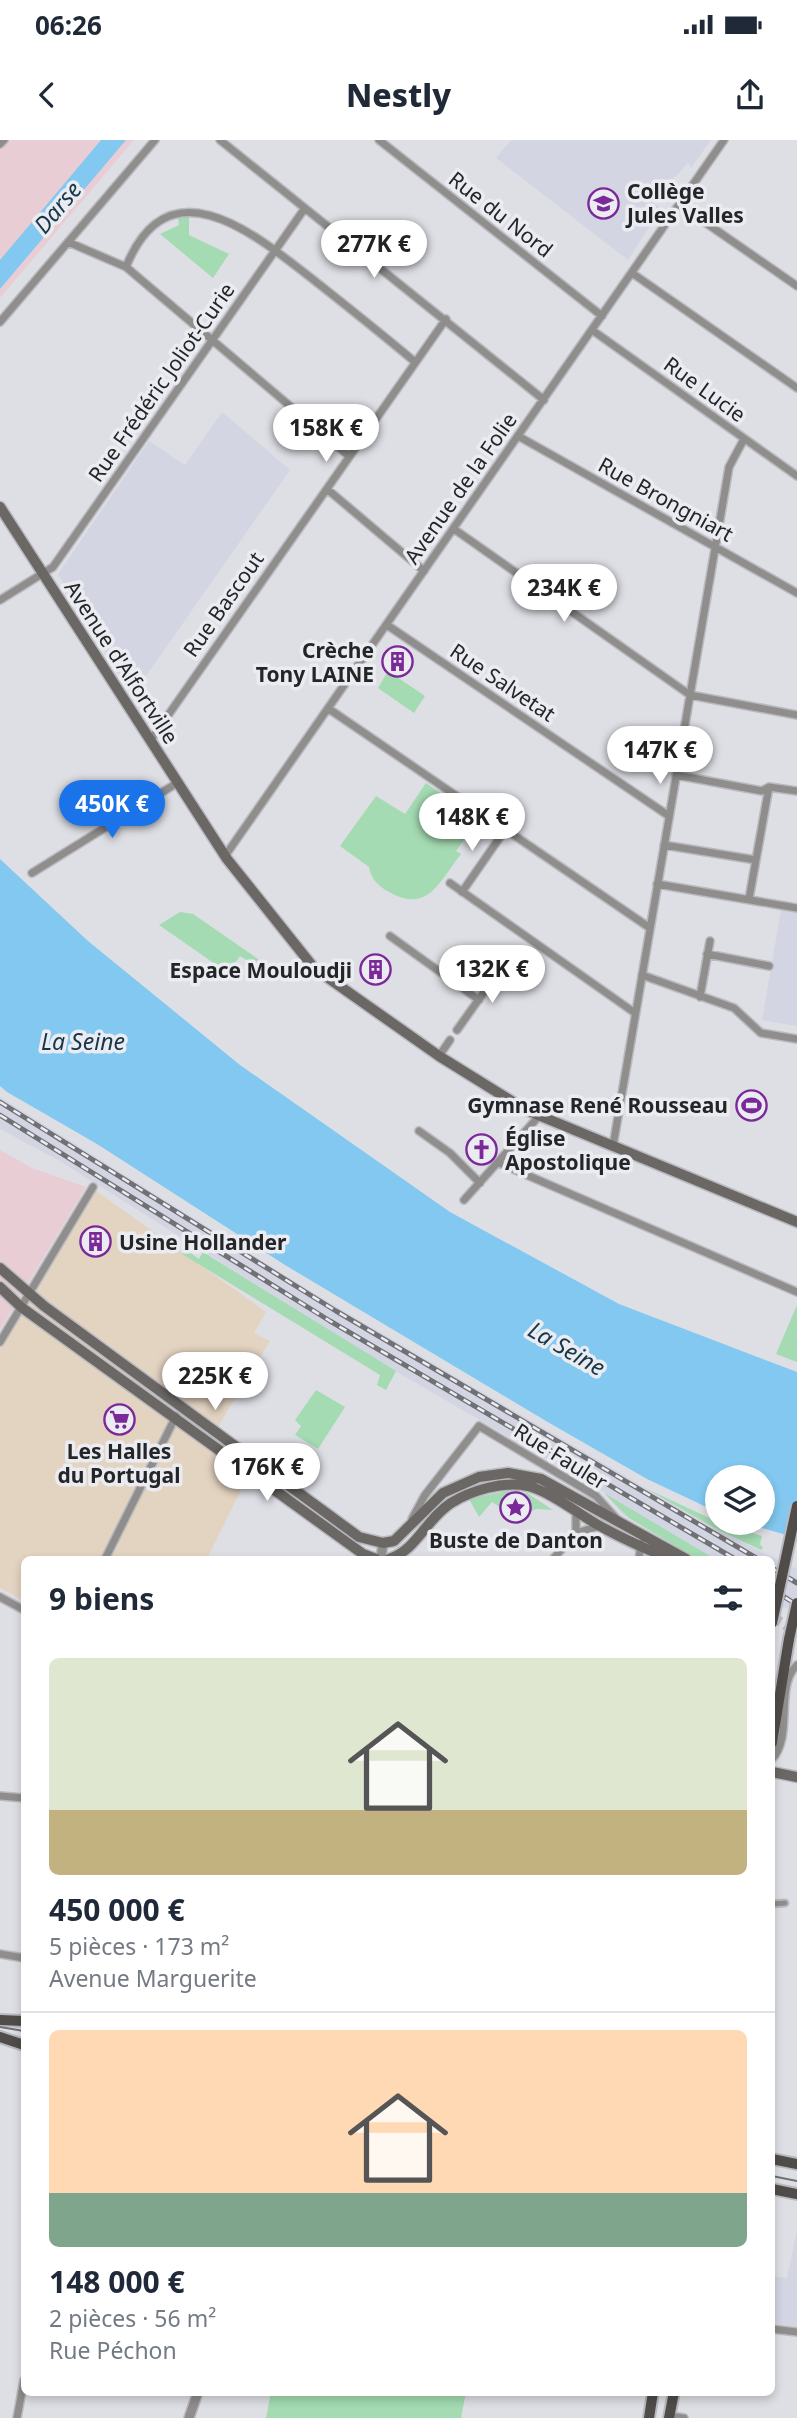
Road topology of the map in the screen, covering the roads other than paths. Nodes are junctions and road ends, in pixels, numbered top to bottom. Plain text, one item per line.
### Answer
1 (4, 140) edge
2 (155, 140) edge
3 (220, 140) edge
4 (379, 140) edge
5 (724, 140) edge
6 (0, 144) edge
7 (680, 205) junction
8 (305, 208) junction
9 (68, 242) junction
10 (275, 250) junction
11 (126, 267) junction
12 (632, 272) junction
13 (797, 286) edge
14 (602, 316) junction
15 (446, 319) junction
16 (0, 322) edge
17 (592, 330) junction
18 (212, 341) junction
19 (415, 362) junction
20 (797, 388) edge
21 (544, 400) junction
22 (518, 436) junction
23 (744, 439) junction
24 (349, 456) junction
25 (797, 476) edge
26 (327, 489) junction
27 (0, 507) edge
28 (454, 529) junction
29 (715, 547) junction
30 (424, 571) junction
31 (43, 573) junction
32 (797, 593) edge
33 (0, 600) edge
34 (387, 625) junction
35 (690, 695) junction
36 (329, 709) junction
37 (797, 715) edge
38 (150, 741) junction
39 (676, 775) junction
40 (177, 783) junction
41 (769, 787) junction
42 (797, 791) edge
43 (669, 816) junction
44 (505, 830) junction
45 (664, 845) junction
46 (225, 856) junction
47 (756, 860) junction
48 (32, 873) dead end
49 (450, 883) dead end
50 (657, 884) junction
51 (462, 892) junction
52 (749, 899) junction
53 (797, 908) edge
54 (650, 928) junction
55 (390, 936) dead end
56 (710, 941) dead end
57 (707, 954) junction
58 (503, 964) dead end
59 (769, 966) dead end
60 (642, 975) junction
61 (700, 997) junction
62 (479, 1000) junction
63 (635, 1013) junction
64 (457, 1030) dead end
65 (797, 1039) edge
66 (450, 1040) dead end
67 (439, 1056) junction
68 (539, 1116) junction
69 (419, 1131) dead end
70 (613, 1146) junction
71 (499, 1163) junction
72 (480, 1184) junction
73 (93, 1187) dead end
74 (464, 1200) dead end
75 (797, 1222) edge
76 (0, 1268) edge
77 (0, 1287) edge
78 (797, 1292) edge
79 (28, 1293) junction
80 (21, 1307) junction
81 (0, 1342) edge
82 (176, 1416) junction
83 (797, 1506) edge
84 (576, 1512) junction
85 (619, 1522) junction
86 (600, 1526) junction
87 (406, 1531) junction
88 (576, 1533) junction
89 (642, 1541) junction
90 (383, 1544) junction
91 (106, 1556) edge
92 (371, 1556) edge
93 (379, 1556) edge
94 (396, 1556) edge
95 (556, 1556) edge
96 (640, 1556) edge
97 (667, 1556) edge
98 (0, 1597) edge
99 (797, 1603) edge
100 (21, 1608) edge
101 (775, 1609) edge
102 (797, 1665) edge
103 (778, 1706) junction
104 (775, 1711) edge
105 (775, 1724) edge
106 (775, 1754) edge
107 (775, 1773) edge
108 (797, 1777) edge
109 (0, 1796) edge
110 (21, 1798) edge
111 (785, 1903) dead end
112 (775, 1904) edge
113 (0, 1954) edge
114 (21, 1958) edge
115 (0, 2020) edge
116 (21, 2021) edge
117 (0, 2037) edge
118 (21, 2044) edge
119 (775, 2160) edge
120 (797, 2164) edge
121 (775, 2190) edge
122 (797, 2194) edge
123 (775, 2329) edge
124 (797, 2332) edge
125 (21, 2396) edge
126 (197, 2396) edge
127 (652, 2396) edge
128 (673, 2396) edge
129 (669, 2417) edge
130 (17, 2418) edge
131 (189, 2418) edge
132 (649, 2418) edge
133 (684, 2418) edge

1 - 6 street
2 - 9 street
3 - 8 street
4 - 14 street, Rue du Nord
5 - 7 street, Avenue de la Folie
7 - 12 street, Avenue de la Folie
7 - 13 street
8 - 10 street, Rue Frédéric Joliot-Curie
8 - 15 street
9 - 11 street
9 - 16 street
10 - 11 street
10 - 18 street, Rue Frédéric Joliot-Curie
10 - 19 street
11 - 18 street
12 - 14 street, Avenue de la Folie
12 - 20 street
14 - 17 street, Avenue de la Folie
15 - 19 street, Rue Bascout
15 - 21 street
17 - 21 street, Avenue de la Folie
17 - 23 street, Rue Lucie
18 - 24 street
18 - 31 street, Rue Frédéric Joliot-Curie
19 - 24 street, Rue Bascout
21 - 22 street, Avenue de la Folie
22 - 28 street, Avenue de la Folie
22 - 29 street, Rue Brongniart
23 - 25 street, Rue Lucie
23 - 29 street
24 - 26 street, Rue Bascout
26 - 30 street
26 - 38 street, Rue Bascout
27 - 31 main road, Avenue d'Alfortville
28 - 30 street, Avenue de la Folie
28 - 35 street
29 - 32 street, Rue Brongniart
29 - 35 street
30 - 34 street, Avenue de la Folie
31 - 33 street, Rue Frédéric Joliot-Curie
31 - 38 main road, Avenue d'Alfortville
34 - 36 street, Avenue de la Folie
34 - 43 street, Rue Salvetat
35 - 37 street
35 - 39 street
36 - 44 street
36 - 46 street, Avenue de la Folie
38 - 40 main road, Avenue d'Alfortville
39 - 41 street
39 - 43 street
40 - 46 main road, Avenue d'Alfortville
40 - 48 street
41 - 42 street
41 - 47 street
43 - 45 street
44 - 51 street
44 - 54 street
45 - 47 street
45 - 50 street
46 - 67 main road, Avenue d'Alfortville
47 - 52 street
49 - 51 street
50 - 52 street
50 - 54 street
51 - 63 street
52 - 53 street
54 - 60 street
55 - 62 street
56 - 57 street
57 - 59 street
57 - 61 street
58 - 62 street
60 - 61 street
60 - 63 street
61 - 65 street
62 - 64 street
63 - 70 street
66 - 67 street
67 - 68 main road, Avenue d'Alfortville
68 - 70 main road, Avenue d'Alfortville
68 - 71 street
69 - 72 street
70 - 75 main road, Avenue d'Alfortville
71 - 72 street
71 - 78 street
72 - 74 street
73 - 79 street
76 - 79 main road
77 - 80 main road
79 - 80 street
79 - 90 main road
80 - 81 street
80 - 82 main road
82 - 91 street
82 - 92 main road
83 - 101 main road, bridge
84 - 86 main road
84 - 88 street
84 - 94 main road
85 - 87 main road
85 - 87 street, Rue Fauler
85 - 89 main road
86 - 88 street
86 - 89 main road
87 - 90 main road
88 - 95 street
89 - 96 street
89 - 97 main road
90 - 93 street
98 - 100 street
99 - 103 main road, bridge
102 - 106 street
103 - 104 street
103 - 105 main road
107 - 108 main road
109 - 110 street
111 - 112 street
113 - 114 street
115 - 116 main road
117 - 118 main road
119 - 120 main road
121 - 122 main road
123 - 124 street
125 - 130 street
126 - 131 street
127 - 132 main road
128 - 129 main road
129 - 133 street

